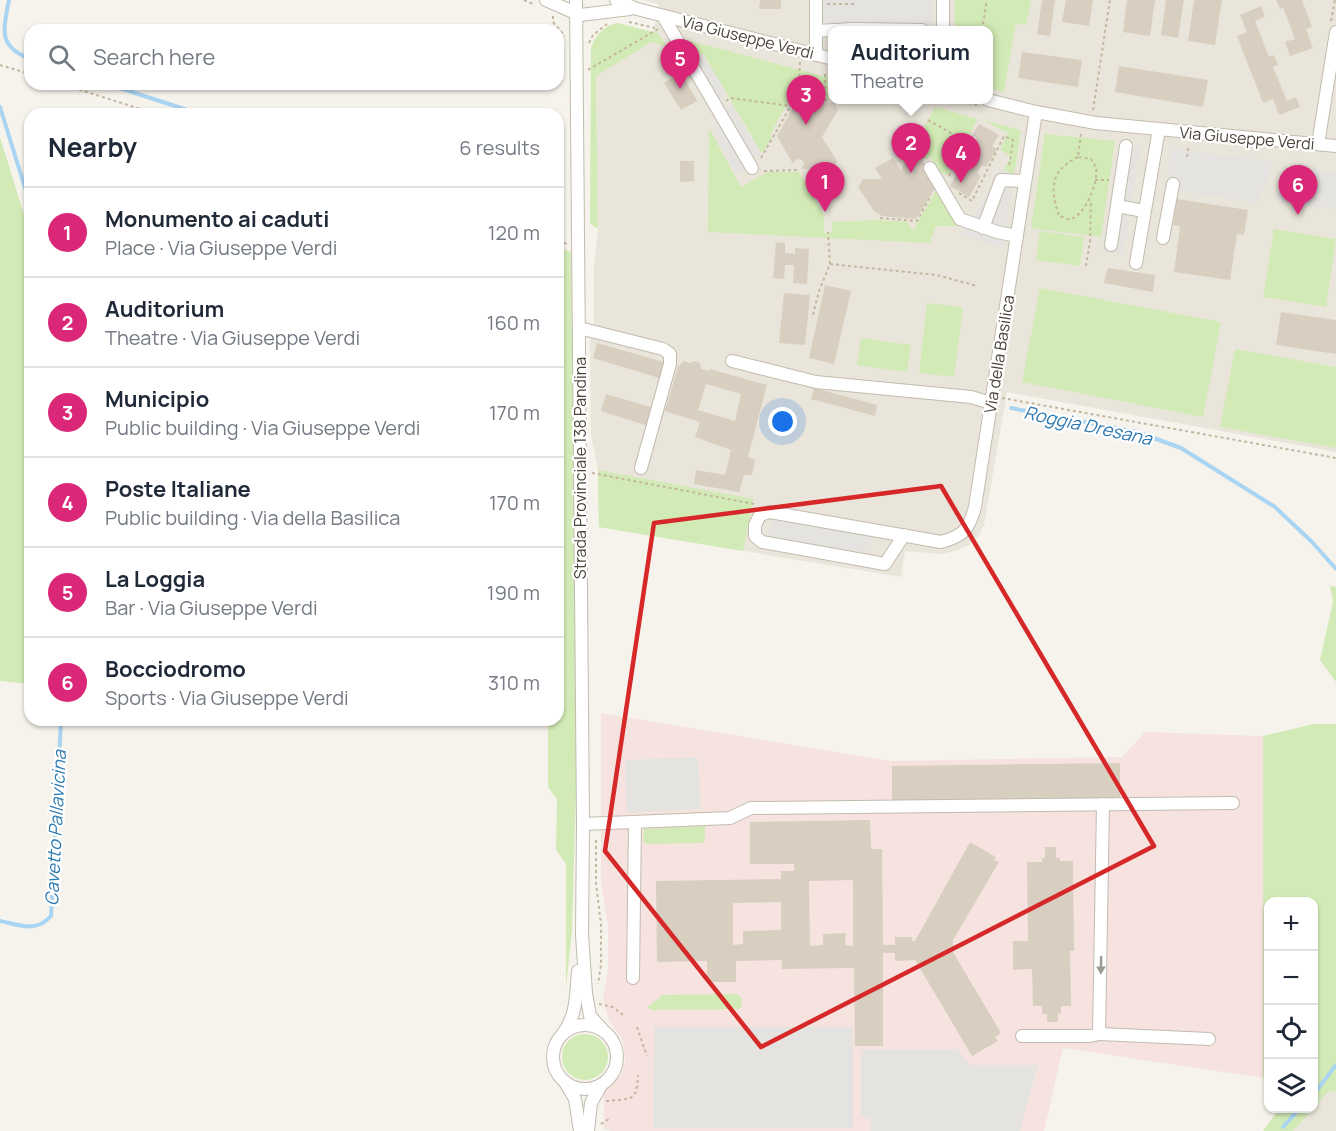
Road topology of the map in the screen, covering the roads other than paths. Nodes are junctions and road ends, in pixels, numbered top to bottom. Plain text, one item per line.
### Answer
1 (546, 0) edge
2 (576, 0) edge
3 (616, 0) edge
4 (944, 0) edge
5 (819, 2) edge
6 (638, 9) junction
7 (576, 14) junction
8 (663, 16) junction
9 (943, 26) edge
10 (816, 31) junction
11 (828, 31) edge
12 (1333, 31) edge
13 (816, 54) junction
14 (828, 58) edge
15 (993, 100) edge
16 (1036, 112) junction
17 (1158, 129) junction
18 (1318, 144) junction
19 (1126, 146) dead end
20 (1336, 146) edge
21 (752, 168) road end
22 (930, 168) dead end
23 (1025, 181) junction
24 (1173, 184) dead end
25 (1117, 206) junction
26 (1144, 211) junction
27 (983, 228) junction
28 (1017, 236) junction
29 (1163, 238) dead end
30 (1112, 244) dead end
31 (1136, 263) dead end
32 (579, 328) junction
33 (732, 361) dead end
34 (992, 399) junction
35 (641, 468) dead end
36 (904, 536) junction
37 (1233, 803) dead end
38 (1103, 804) junction
39 (635, 822) junction
40 (583, 824) junction
41 (582, 935) junction
42 (633, 978) dead end
43 (601, 1028) junction
44 (1099, 1034) junction
45 (561, 1035) junction
46 (1022, 1036) dead end
47 (1209, 1039) dead end
48 (564, 1081) junction
49 (601, 1085) junction
50 (594, 1125) edge
51 (580, 1131) edge

1 - 7 street
2 - 7 street, Strada Provinciale 138 Pandina
3 - 6 street
4 - 9 street
5 - 10 street
6 - 7 street
6 - 8 street, Via Giuseppe Verdi
7 - 32 street, Strada Provinciale 138 Pandina
8 - 13 street, Via Giuseppe Verdi
8 - 21 street, Via Giuseppe Verdi
10 - 11 street
10 - 13 street
12 - 18 street
13 - 14 street, Via Giuseppe Verdi
15 - 16 street, Via Giuseppe Verdi
16 - 17 street, Via Giuseppe Verdi
16 - 23 street, Via della Basilica
17 - 18 street, Via Giuseppe Verdi
17 - 26 street, Via Giuseppe Verdi
18 - 20 street, Via Giuseppe Verdi
19 - 25 street
22 - 27 street
23 - 27 street
23 - 28 street, Via della Basilica
24 - 29 street
25 - 26 street
25 - 30 street
26 - 31 street, Via Giuseppe Verdi
27 - 28 street
28 - 34 street, Via della Basilica
32 - 35 street
32 - 40 street, Strada Provinciale 138 Pandina
33 - 34 street
34 - 36 street, Via della Basilica
36 - 36 street, Via della Basilica
37 - 38 street
38 - 39 street
38 -> 44 street
39 - 40 street
39 - 42 street
40 - 41 street, Strada Provinciale 138 Pandina
41 - 43 street, Strada Provinciale 138 Pandina
41 - 45 street, Strada Provinciale 138 Pandina
43 - 45 street
43 - 49 street
44 - 46 street
44 - 47 street
45 - 48 street
48 - 49 street
48 - 51 street
49 - 50 street

